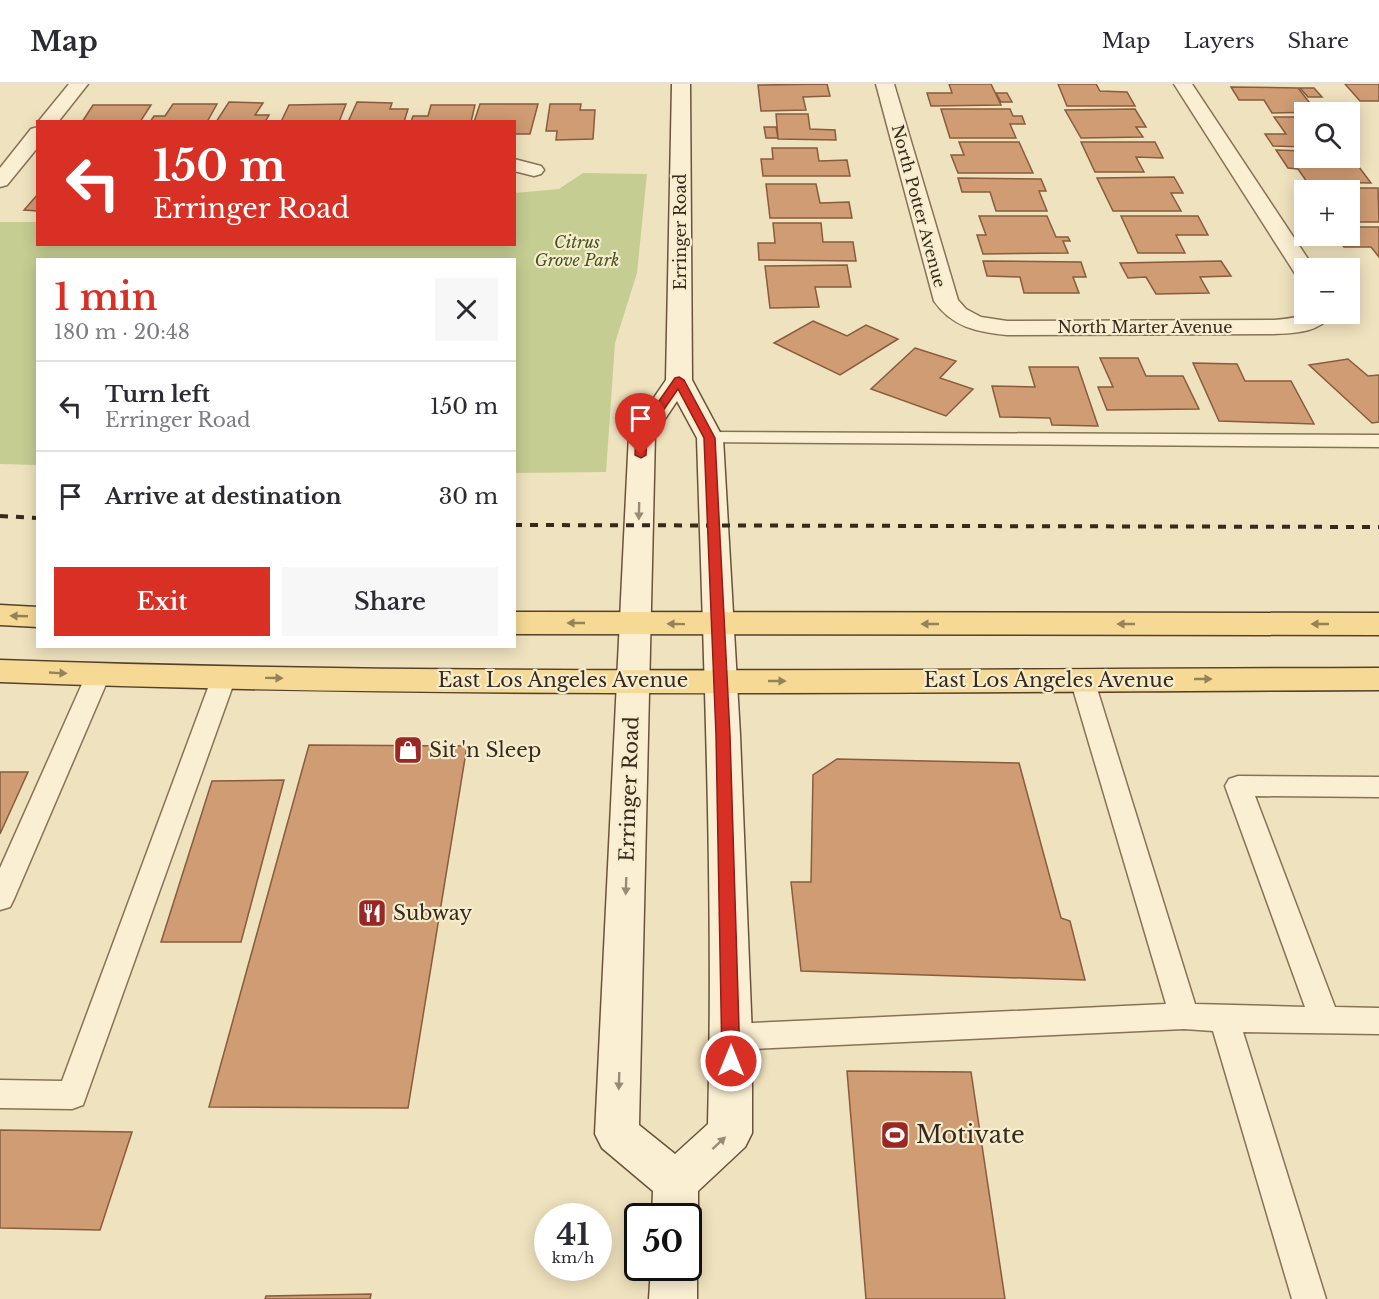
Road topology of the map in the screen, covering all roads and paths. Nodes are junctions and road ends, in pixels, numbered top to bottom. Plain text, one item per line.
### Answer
1 (79, 84) edge
2 (681, 84) edge
3 (885, 84) edge
4 (1183, 84) edge
5 (49, 120) edge
6 (36, 137) edge
7 (27, 156) edge
8 (0, 181) edge
9 (1296, 258) edge
10 (966, 320) joint
11 (1303, 324) edge
12 (679, 380) junction
13 (710, 438) junction
14 (1379, 441) edge
15 (0, 615) edge
16 (36, 617) edge
17 (516, 622) edge
18 (635, 623) junction
19 (717, 624) junction
20 (1379, 624) edge
21 (0, 671) edge
22 (98, 675) junction
23 (224, 677) junction
24 (1082, 679) junction
25 (1379, 679) edge
26 (633, 681) junction
27 (719, 681) junction
28 (1379, 787) edge
29 (0, 899) edge
30 (1184, 1016) junction
31 (1224, 1019) junction
32 (1325, 1020) junction
33 (1379, 1021) edge
34 (731, 1037) junction
35 (0, 1094) edge
36 (676, 1199) edge
37 (674, 1281) edge
38 (673, 1299) edge
39 (1309, 1299) edge

1 - 5 main road
2 - 12 main road, Erringer Road
3 - 10 main road, North Potter Avenue
4 - 9 main road
6 - 7 main road
7 - 8 main road
10 - 11 main road, North Marter Avenue
12 - 13 main road, Erringer Road
12 -> 18 main road, Erringer Road
13 - 14 lane
13 - 19 main road, Erringer Road
16 -> 15 main road
18 -> 17 main road
19 -> 18 main road
18 - 26 main road, Erringer Road
20 -> 19 main road
19 - 27 main road, Erringer Road
21 -> 22 main road, East Los Angeles Avenue
22 - 23 main road, East Los Angeles Avenue
22 - 29 lane
23 -> 26 main road, East Los Angeles Avenue
23 - 35 lane
24 -> 25 main road, East Los Angeles Avenue
27 -> 24 main road, East Los Angeles Avenue
24 - 30 lane
26 - 27 main road, East Los Angeles Avenue
26 -> 36 main road, Erringer Road
27 - 34 main road, Erringer Road
28 - 32 lane
30 - 31 lane
30 - 34 lane
31 - 32 lane
31 - 39 lane
32 - 33 lane
36 -> 34 main road, Erringer Road
37 - 38 main road

